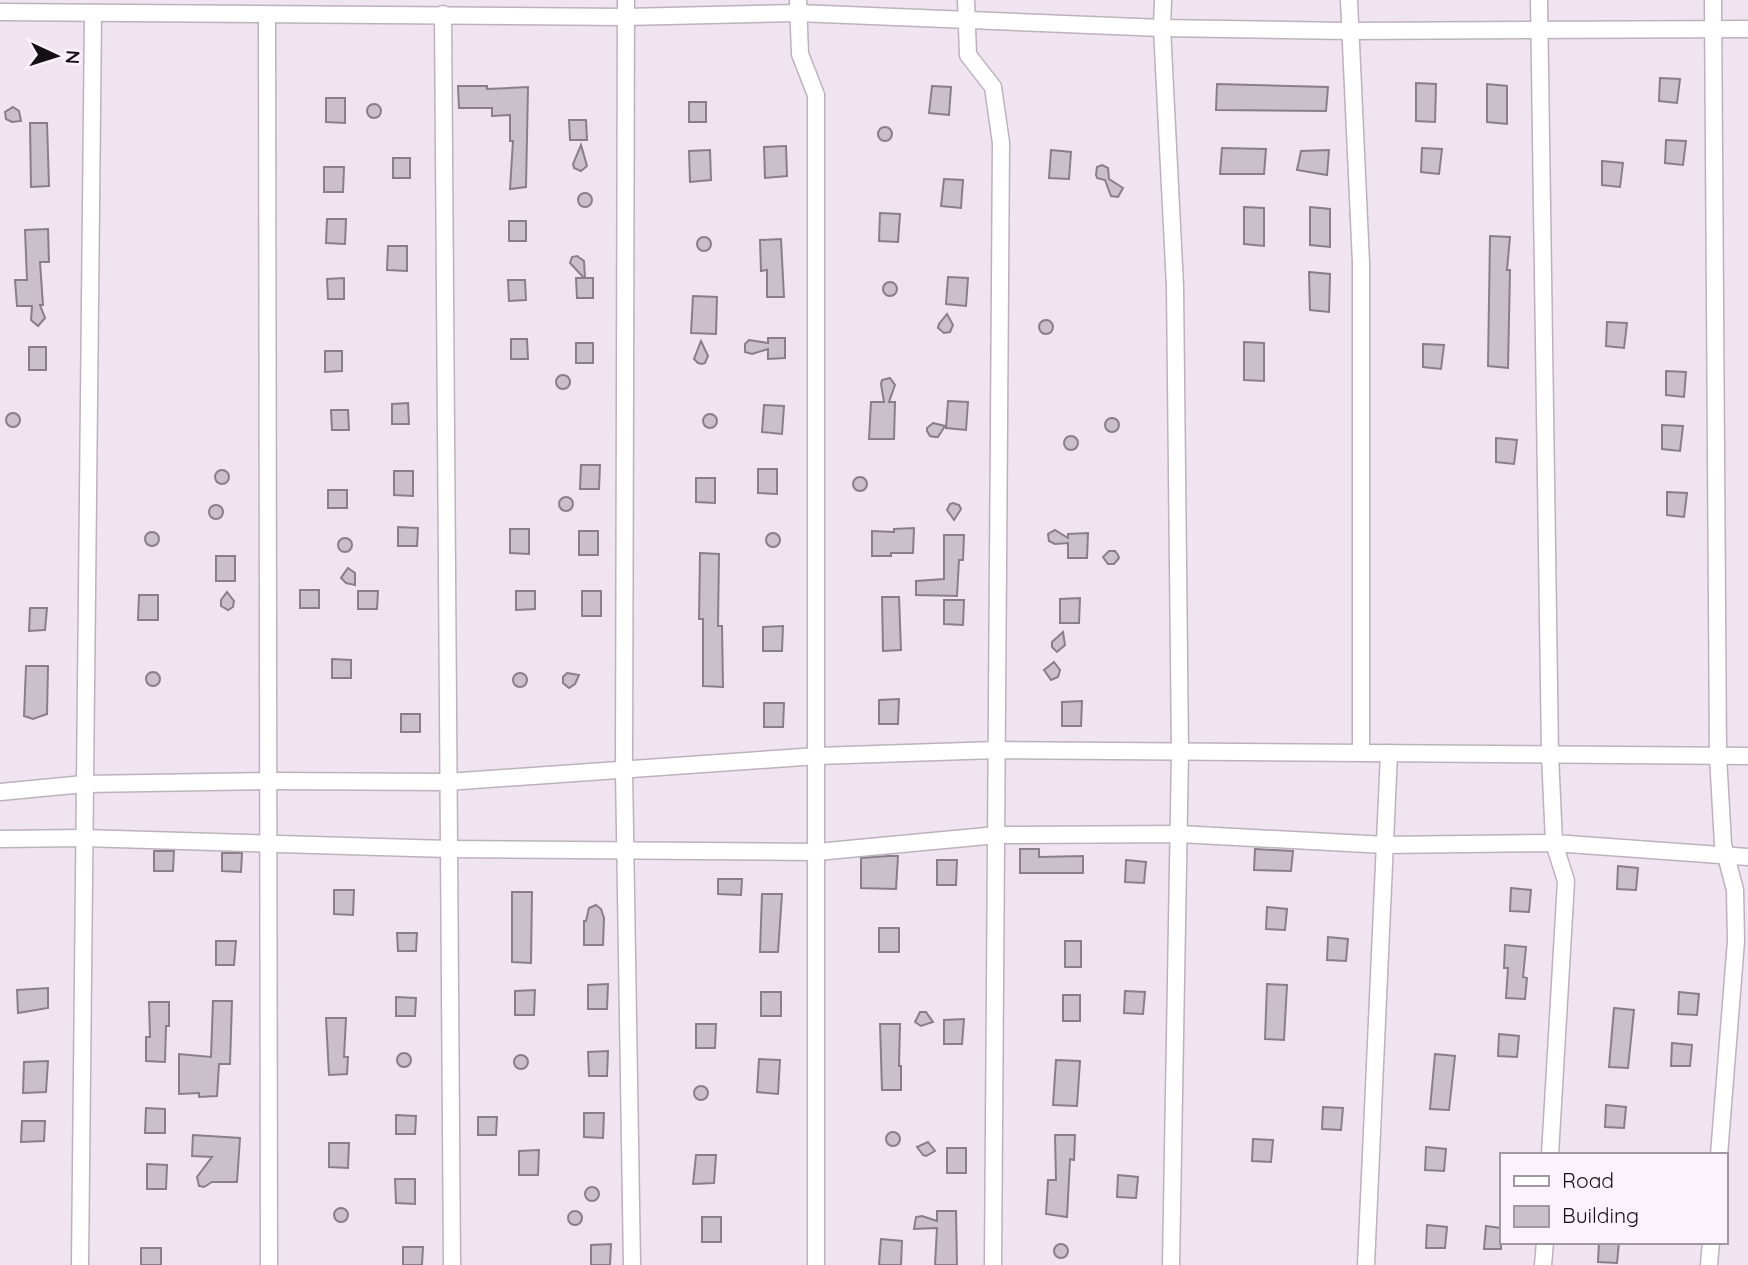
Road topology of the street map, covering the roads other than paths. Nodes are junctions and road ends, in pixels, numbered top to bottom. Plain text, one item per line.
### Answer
1 (626, 0) edge
2 (966, 0) edge
3 (1163, 0) edge
4 (1349, 0) edge
5 (1539, 0) edge
6 (1713, 0) edge
7 (798, 6) edge
8 (400, 7) edge
9 (11, 8) edge
10 (210, 8) edge
11 (93, 14) junction
12 (267, 15) junction
13 (443, 15) junction
14 (626, 17) junction
15 (965, 20) junction
16 (1162, 27) junction
17 (1713, 29) junction
18 (1748, 29) edge
19 (1539, 30) junction
20 (1348, 31) junction
21 (996, 750) junction
22 (1180, 752) junction
23 (1361, 753) junction
24 (1390, 753) junction
25 (1550, 754) junction
26 (817, 756) junction
27 (1717, 756) junction
28 (1748, 756) edge
29 (624, 770) junction
30 (267, 781) junction
31 (447, 782) junction
32 (83, 784) junction
33 (0, 792) edge
34 (1180, 834) junction
35 (997, 835) junction
36 (83, 838) junction
37 (0, 839) edge
38 (1554, 843) junction
39 (267, 845) junction
40 (1385, 845) junction
41 (448, 849) junction
42 (624, 851) junction
43 (817, 852) junction
44 (1726, 856) junction
45 (1748, 857) edge
46 (1550, 1153) edge
47 (1718, 1153) edge
48 (1545, 1244) edge
49 (1711, 1244) edge
50 (80, 1265) edge
51 (269, 1265) edge
52 (452, 1265) edge
53 (632, 1265) edge
54 (816, 1265) edge
55 (993, 1265) edge
56 (1171, 1265) edge
57 (1366, 1265) edge
58 (1544, 1265) edge
59 (1709, 1265) edge

1 - 14 street
2 - 15 street
3 - 16 street
4 - 20 street
5 - 19 street
6 - 17 street
7 - 14 street
7 - 15 street
7 - 26 street
8 - 12 street
8 - 13 street
9 - 11 street
10 - 11 street
10 - 12 street
11 - 32 street
12 - 30 street
13 - 14 street
13 - 31 street
14 - 29 street
15 - 16 street
15 - 21 street
16 - 20 street
16 - 22 street
17 - 18 street
17 - 19 street
17 - 27 street
19 - 20 street
19 - 25 street
20 - 23 street
21 - 22 street
21 - 26 street
21 - 35 street
22 - 23 street
22 - 34 street
23 - 24 street
24 - 25 street
24 - 40 street
25 - 27 street
25 - 38 street
26 - 29 street
26 - 43 street
27 - 28 street
27 - 44 street
29 - 31 street
29 - 42 street
30 - 31 street
30 - 32 street
30 - 39 street
31 - 41 street
32 - 33 street
32 - 36 street
34 - 35 street
34 - 40 street
34 - 56 street
35 - 43 street
35 - 55 street
36 - 37 street
36 - 39 street
36 - 50 street
38 - 40 street
38 - 44 street
38 - 46 street
39 - 41 street
39 - 51 street
40 - 57 street
41 - 42 street
41 - 52 street
42 - 43 street
42 - 53 street
43 - 54 street
44 - 45 street
44 - 47 street
48 - 58 street
49 - 59 street

